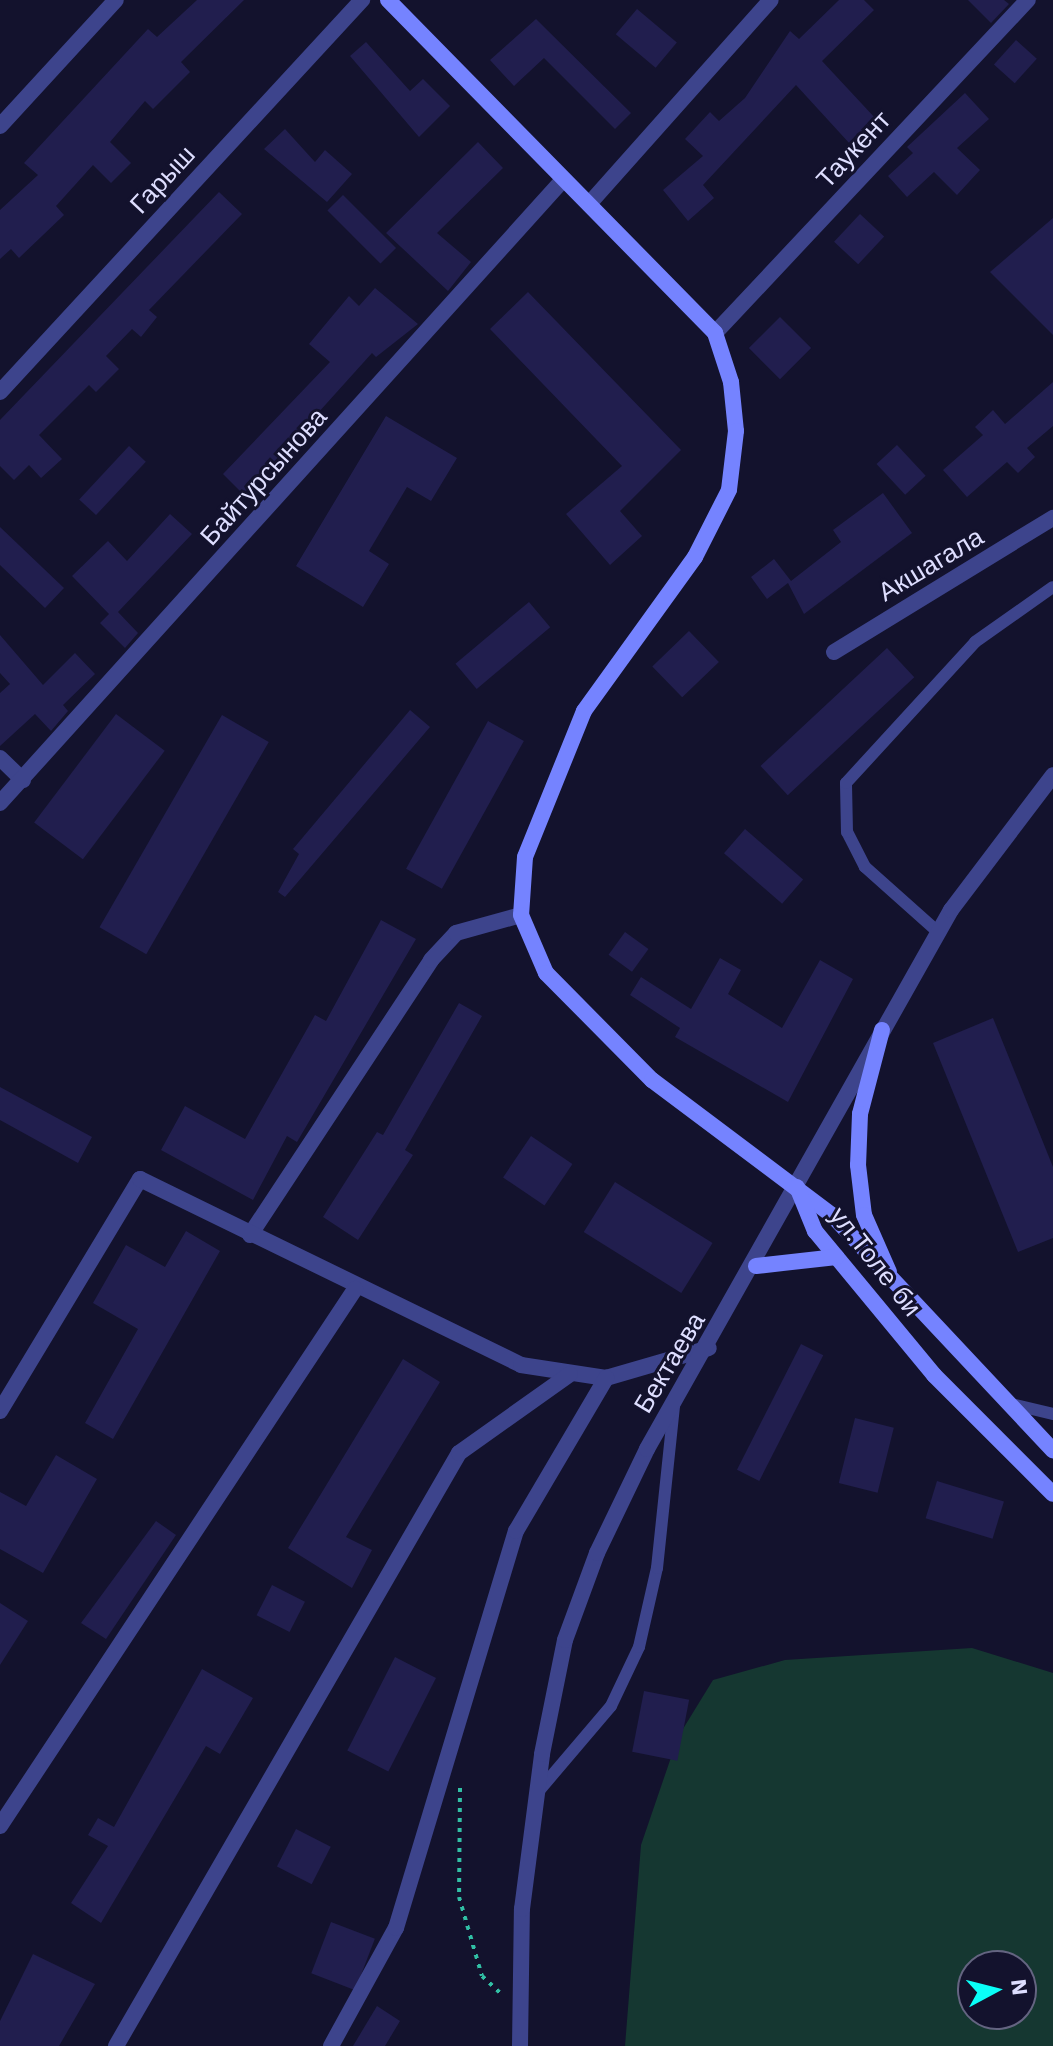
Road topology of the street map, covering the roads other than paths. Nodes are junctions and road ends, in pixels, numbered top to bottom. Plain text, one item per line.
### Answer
1 (116, 0) edge
2 (362, 0) edge
3 (388, 0) edge
4 (771, 0) edge
5 (1028, 0) edge
6 (0, 126) edge
7 (562, 181) junction
8 (589, 204) junction
9 (715, 333) junction
10 (0, 392) edge
11 (1053, 518) edge
12 (1053, 587) edge
13 (834, 652) dead end
14 (0, 758) edge
15 (1053, 775) edge
16 (23, 780) junction
17 (0, 803) edge
18 (521, 915) junction
19 (938, 932) junction
20 (882, 1030) junction
21 (795, 1182) junction
22 (250, 1235) junction
23 (836, 1257) junction
24 (756, 1266) junction
25 (894, 1285) junction
26 (355, 1289) junction
27 (709, 1348) junction
28 (570, 1374) junction
29 (606, 1378) junction
30 (674, 1402) junction
31 (1004, 1402) junction
32 (0, 1410) edge
33 (1053, 1414) edge
34 (1053, 1450) edge
35 (1053, 1494) edge
36 (537, 1793) junction
37 (0, 1826) edge
38 (116, 2046) edge
39 (331, 2046) edge
40 (520, 2046) edge

1 - 6 street
2 - 10 street, Гарыш
3 - 7 main road
4 - 8 street
5 - 9 street, Таукент
7 - 8 main road
7 - 16 street, Байтурсынова
8 - 9 main road
9 - 18 main road
11 - 13 street, Акшагала
12 - 19 lane
14 - 16 street
15 - 19 street, Бектаева
16 - 17 street, Байтурсынова
18 - 21 main road
18 - 22 street
19 - 20 street, Бектаева
20 - 21 street, Бектаева
20 - 25 main road
21 - 23 main road, ул.Толе би
21 - 24 street, Бектаева
21 - 25 main road, ул.Толе би
22 - 26 street
22 - 32 street
23 - 24 main road
23 - 35 main road, ул.Толе би
24 - 27 street, Бектаева
25 - 31 main road, ул.Толе би
26 - 28 street
26 - 37 street
27 - 29 street
27 - 30 street, Бектаева
28 - 29 street
28 - 38 street
29 - 39 street
30 - 36 street, Бектаева
30 - 36 lane
31 - 33 lane
31 - 34 main road, ул.Толе би
36 - 40 street, Бектаева

